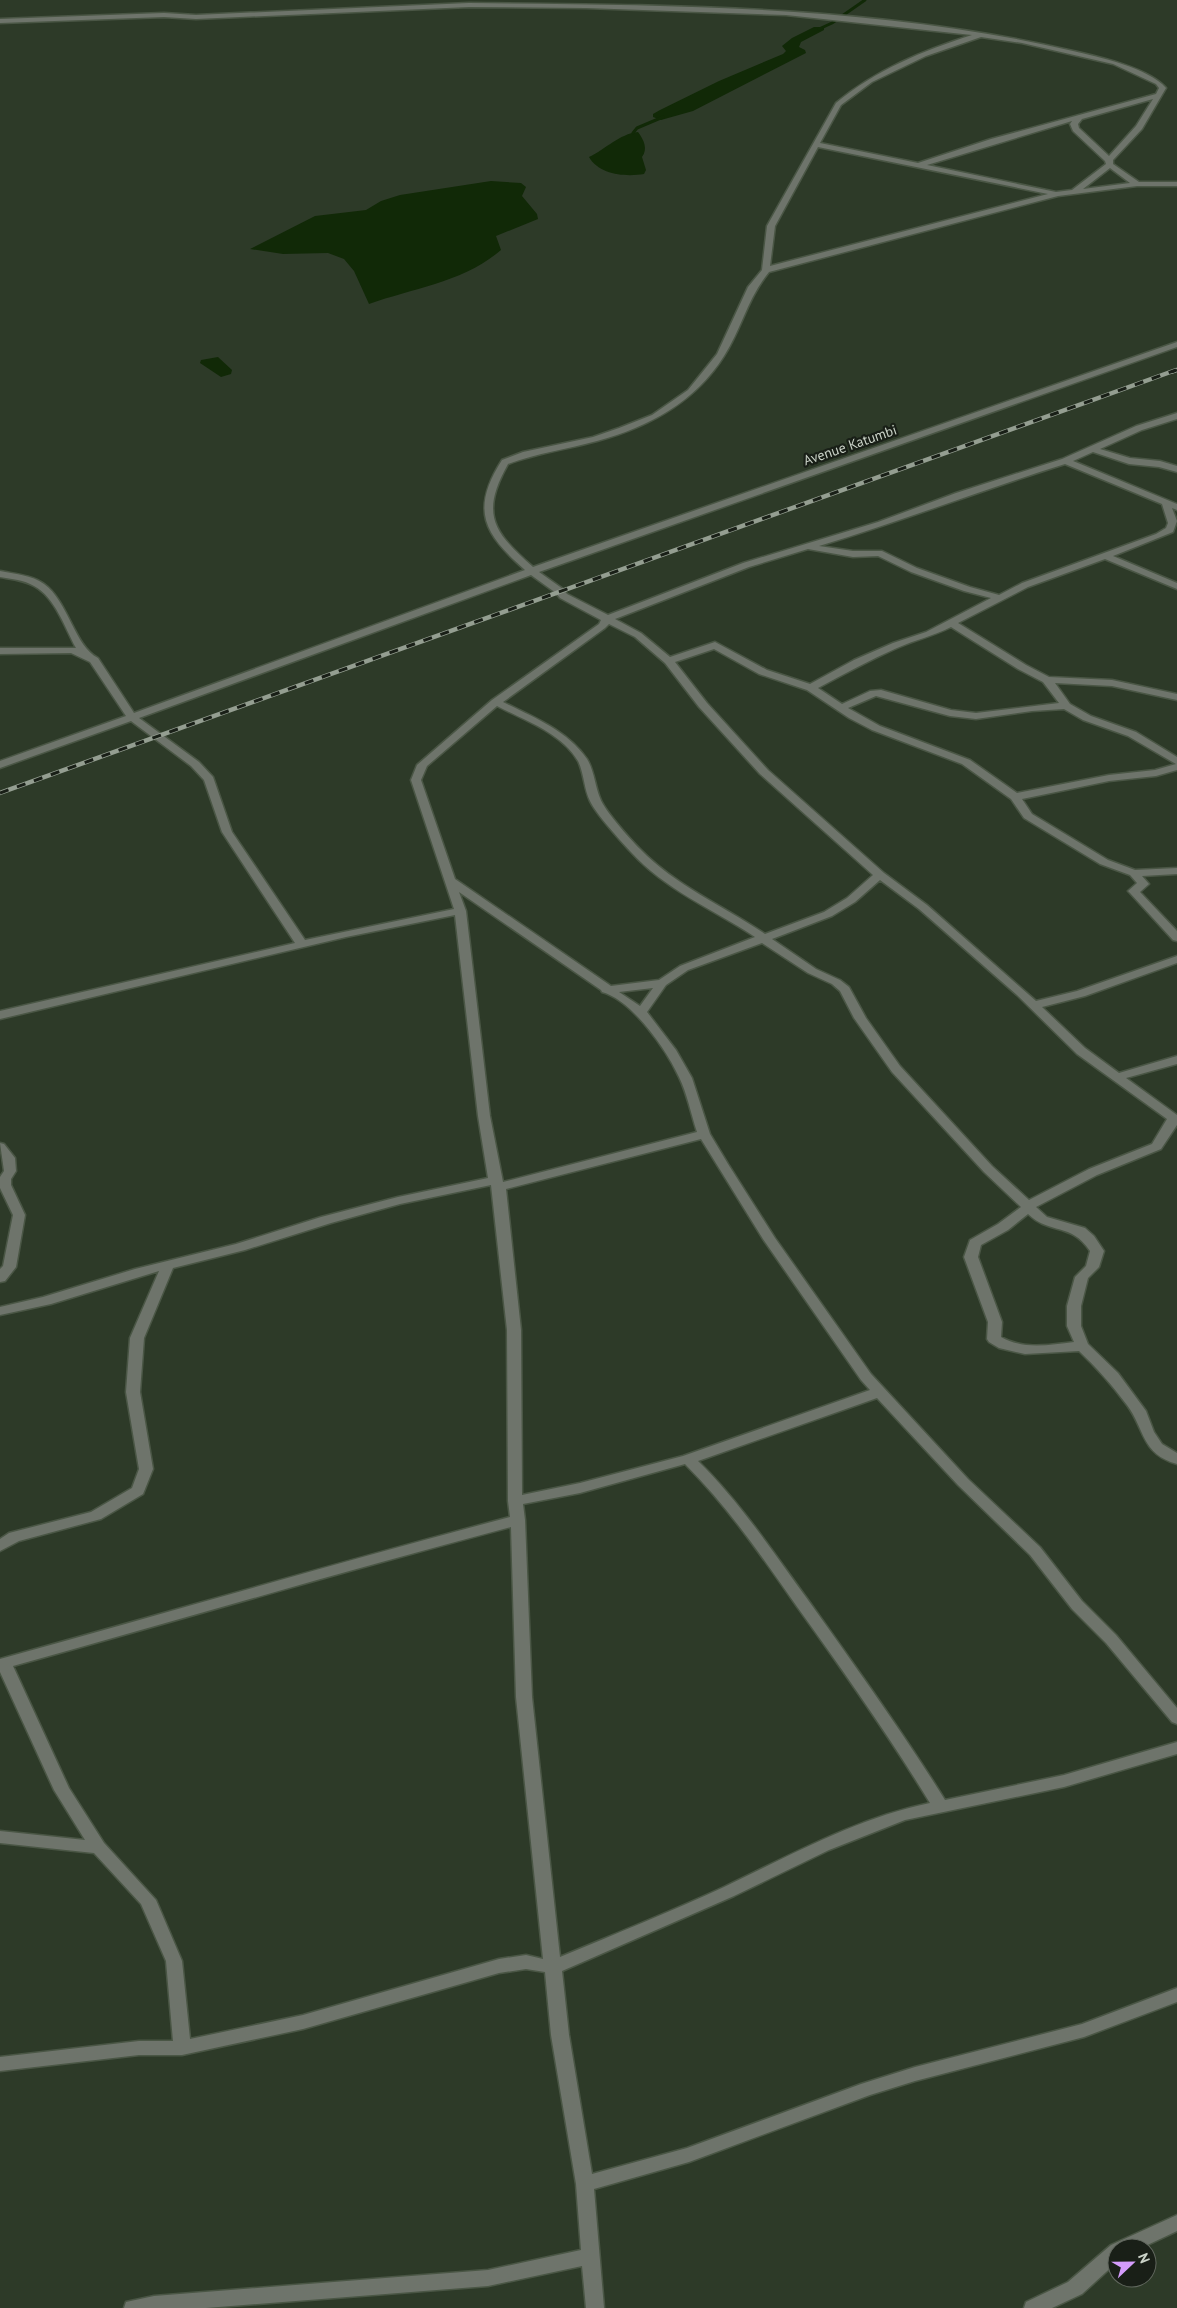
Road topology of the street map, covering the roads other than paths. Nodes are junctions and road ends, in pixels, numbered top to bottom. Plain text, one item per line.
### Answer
1 (566, 0) edge
2 (586, 6) junction
3 (0, 21) edge
4 (979, 35) junction
5 (1158, 95) junction
6 (1079, 118) junction
7 (816, 144) junction
8 (1110, 163) junction
9 (915, 166) junction
10 (1137, 184) junction
11 (1177, 184) edge
12 (1075, 191) junction
13 (1058, 194) junction
14 (766, 270) junction
15 (1177, 344) edge
16 (1177, 416) edge
17 (1165, 420) junction
18 (1177, 426) edge
19 (1093, 449) junction
20 (1065, 461) junction
21 (1177, 469) edge
22 (1166, 504) junction
23 (1177, 507) edge
24 (808, 547) junction
25 (1108, 557) junction
26 (532, 571) junction
27 (0, 574) edge
28 (1177, 586) edge
29 (1001, 598) junction
30 (607, 619) junction
31 (952, 623) junction
32 (0, 651) edge
33 (84, 654) junction
34 (669, 661) junction
35 (1047, 680) junction
36 (811, 688) junction
37 (1177, 697) edge
38 (496, 702) junction
39 (1066, 706) junction
40 (841, 708) junction
41 (132, 717) junction
42 (1177, 761) edge
43 (0, 765) edge
44 (1177, 767) edge
45 (1014, 797) junction
46 (1177, 872) edge
47 (1134, 873) junction
48 (880, 875) junction
49 (450, 881) junction
50 (460, 912) junction
51 (763, 938) junction
52 (1177, 938) edge
53 (302, 945) junction
54 (1177, 960) edge
55 (662, 983) junction
56 (606, 990) junction
57 (1033, 1005) junction
58 (641, 1012) junction
59 (0, 1015) edge
60 (1177, 1060) edge
61 (1117, 1077) junction
62 (1175, 1120) edge
63 (704, 1134) junction
64 (0, 1147) edge
65 (497, 1183) junction
66 (1028, 1207) junction
67 (168, 1265) junction
68 (0, 1278) edge
69 (0, 1311) edge
70 (1082, 1346) junction
71 (879, 1392) junction
72 (688, 1458) junction
73 (1177, 1460) edge
74 (515, 1501) junction
75 (518, 1520) junction
76 (0, 1546) edge
77 (2, 1664) edge
78 (1177, 1718) edge
79 (1177, 1748) edge
80 (941, 1807) junction
81 (0, 1837) edge
82 (98, 1847) junction
83 (553, 1967) junction
84 (1177, 1995) edge
85 (182, 2048) junction
86 (0, 2064) edge
87 (585, 2184) junction
88 (1177, 2223) edge
89 (1145, 2238) edge
90 (590, 2256) junction
91 (1107, 2260) edge
92 (133, 2308) edge
93 (595, 2308) edge
94 (1033, 2308) edge

1 - 2 street
2 - 3 street
2 - 4 street
4 - 5 street
4 - 7 street
5 - 6 street
5 - 8 street
6 - 8 street
6 - 9 street
7 - 9 street
7 - 14 street
8 - 10 street
8 - 12 street
9 - 13 street
10 - 11 street
10 - 12 street
12 - 13 street
13 - 14 street
14 - 26 street
15 - 26 street, Avenue Katumbi
16 - 17 street
17 - 18 street
17 - 19 street
19 - 20 street
19 - 21 street
20 - 22 street
20 - 24 street
22 - 23 street
22 - 25 street
24 - 29 street
24 - 30 street
25 - 28 street
25 - 29 street
26 - 30 street
26 - 41 street, Avenue Katumbi
27 - 33 street
29 - 31 street
30 - 34 street
30 - 38 street
31 - 35 street
31 - 36 street
32 - 33 street
33 - 41 street
34 - 36 street
34 - 48 street
35 - 37 street
35 - 39 street
36 - 40 street
38 - 49 street
38 - 51 street
39 - 40 street
39 - 42 street
40 - 45 street
41 - 43 street, Avenue Katumbi
41 - 53 street
44 - 45 street
45 - 47 street
46 - 47 street
47 - 52 street
48 - 51 street
48 - 57 street
49 - 50 street
49 - 56 street
50 - 53 street
50 - 65 street
51 - 55 street
51 - 66 street
53 - 59 street
54 - 57 street
55 - 56 street
55 - 58 street
56 - 58 street
57 - 61 street
58 - 63 street
60 - 61 street
61 - 62 street
62 - 66 street
63 - 65 street
63 - 71 street
64 - 68 street
65 - 67 street
65 - 74 street
66 - 70 street
66 - 70 street
67 - 69 street
67 - 76 street
70 - 73 street
71 - 72 street
71 - 78 street
72 - 74 street
72 - 80 street
74 - 75 street
75 - 77 street
75 - 83 street
77 - 82 street
79 - 80 street
80 - 83 street
81 - 82 street
82 - 85 street
83 - 85 street
83 - 87 street
84 - 87 street
85 - 86 street
87 - 90 street
88 - 89 street
90 - 92 street
90 - 93 street
91 - 94 street

